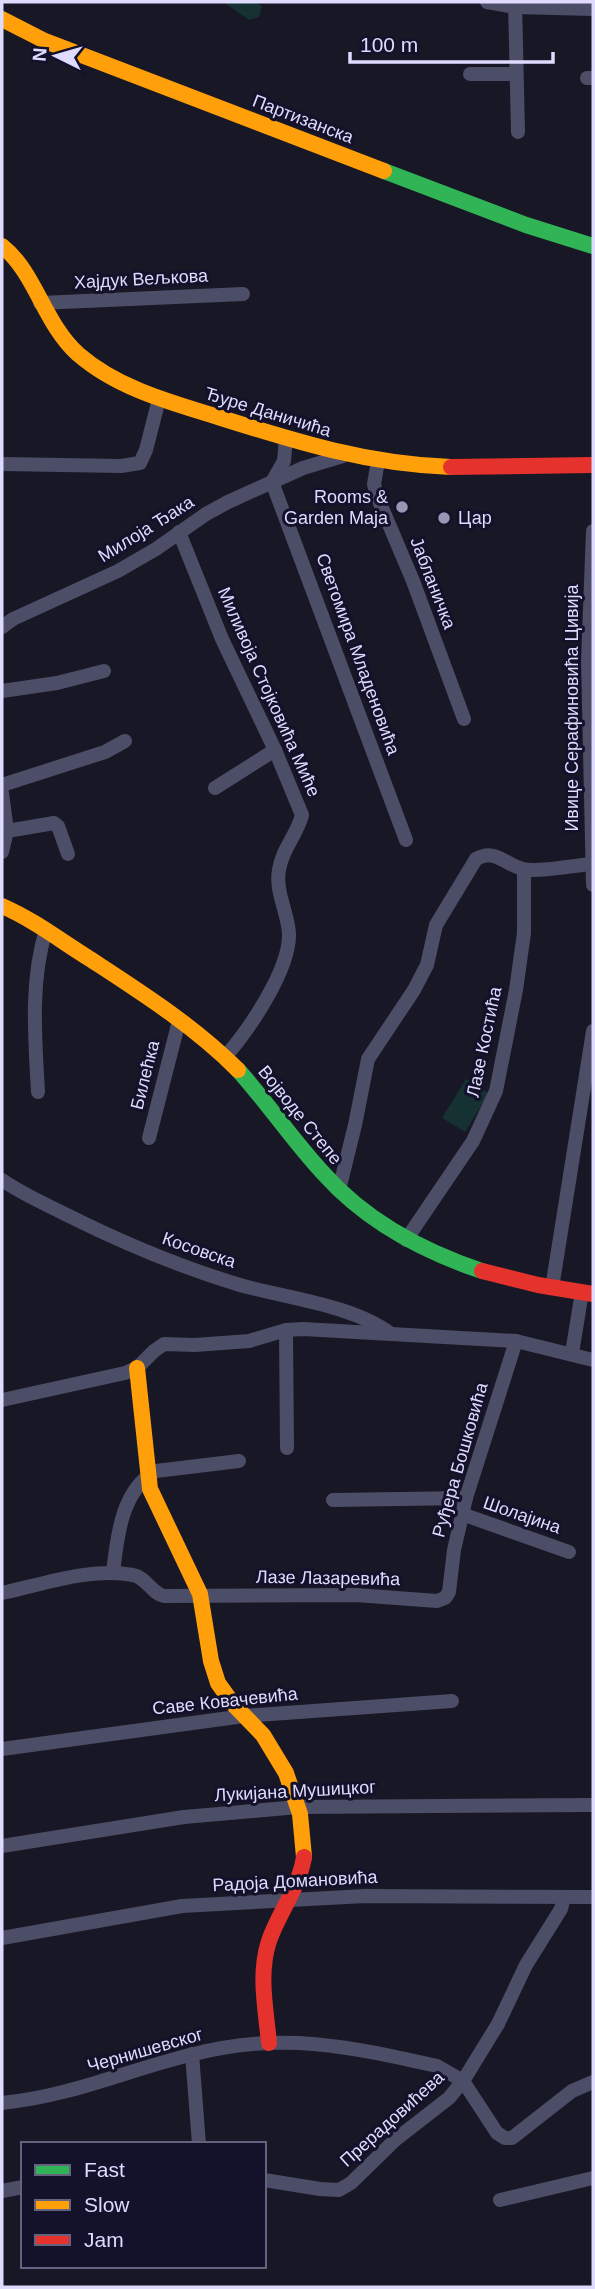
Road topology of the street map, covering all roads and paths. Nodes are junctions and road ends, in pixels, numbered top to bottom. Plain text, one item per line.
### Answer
1 (487, 2) edge
2 (515, 4) edge
3 (593, 9) edge
4 (2, 19) edge
5 (470, 74) dead end
6 (516, 74) junction
7 (518, 132) dead end
8 (2, 246) edge
9 (593, 246) edge
10 (243, 293) dead end
11 (40, 303) junction
12 (159, 399) junction
13 (286, 438) junction
14 (347, 455) junction
15 (378, 461) junction
16 (2, 464) edge
17 (593, 465) edge
18 (272, 482) junction
19 (593, 531) edge
20 (179, 532) junction
21 (2, 626) edge
22 (104, 671) dead end
23 (2, 691) edge
24 (464, 719) dead end
25 (125, 741) dead end
26 (275, 750) junction
27 (2, 785) edge
28 (215, 788) dead end
29 (2, 793) edge
30 (7, 831) junction
31 (406, 840) dead end
32 (2, 852) edge
33 (68, 854) dead end
34 (592, 864) junction
35 (524, 870) junction
36 (593, 885) edge
37 (2, 906) edge
38 (46, 930) junction
39 (179, 1021) junction
40 (593, 1031) edge
41 (225, 1057) junction
42 (38, 1092) dead end
43 (149, 1138) dead end
44 (2, 1180) edge
45 (339, 1190) junction
46 (406, 1240) junction
47 (552, 1288) junction
48 (588, 1293) edge
49 (286, 1330) junction
50 (391, 1334) junction
51 (516, 1341) junction
52 (572, 1353) junction
53 (593, 1360) edge
54 (137, 1368) junction
55 (2, 1400) edge
56 (287, 1448) dead end
57 (239, 1461) dead end
58 (148, 1475) junction
59 (466, 1498) junction
60 (333, 1500) dead end
61 (462, 1514) junction
62 (569, 1552) dead end
63 (113, 1573) junction
64 (449, 1592) joint
65 (2, 1593) edge
66 (201, 1598) junction
67 (452, 1702) dead end
68 (244, 1716) junction
69 (2, 1749) edge
70 (593, 1805) edge
71 (298, 1807) junction
72 (2, 1846) edge
73 (564, 1896) junction
74 (593, 1897) edge
75 (291, 1900) junction
76 (2, 1938) edge
77 (269, 2043) junction
78 (192, 2054) junction
79 (463, 2081) junction
80 (593, 2082) edge
81 (2, 2103) edge
82 (199, 2142) edge
83 (593, 2178) edge
84 (266, 2180) edge
85 (21, 2188) edge
86 (2, 2190) edge
87 (500, 2200) dead end

1 - 2 street
2 - 3 street
2 - 6 street
4 - 9 street, Партизанска
5 - 6 street
6 - 7 street
8 - 11 street, Ђуре Даничића
10 - 11 street, Хајдук Вељкова
11 - 12 street, Ђуре Даничића
12 - 13 street, Ђуре Даничића
12 - 16 street
13 - 14 street, Ђуре Даничића
13 - 18 street
14 - 15 street, Ђуре Даничића
14 - 18 street, Милоја Ђака
15 - 17 street, Ђуре Даничића
15 - 24 street, Јабланичка
18 - 20 street, Милоја Ђака
18 - 31 street, Светомира Младеновића
19 - 34 street, Ивице Серафиновића Цивија
20 - 21 street, Милоја Ђака
20 - 26 street, Миливоја Стојковића Миће
22 - 23 street
25 - 27 street
26 - 28 street
26 - 41 street, Миливоја Стојковића Миће
29 - 30 street
30 - 32 street
30 - 33 street
34 - 35 street
34 - 36 street, Ивице Серафиновића Цивија
35 - 45 street
35 - 46 street, Лазе Костића
37 - 38 street, Војводе Степе
38 - 39 street, Војводе Степе
38 - 42 street
39 - 41 street, Војводе Степе
39 - 43 street, Билећка
40 - 47 street
41 - 45 street, Војводе Степе
44 - 50 street, Косовска
45 - 46 street, Војводе Степе
46 - 47 street, Војводе Степе
47 - 48 street, Војводе Степе
48 - 52 street
49 - 50 street, Косовска
49 - 54 street, Косовска
49 - 56 street
50 - 51 street, Косовска
51 - 52 street, Косовска
51 - 59 street, Руђера Бошковића
52 - 53 street, Косовска
54 - 55 street
54 - 58 street
57 - 58 street
58 - 63 street
58 - 66 street
59 - 60 street
59 - 61 street, Руђера Бошковића
61 - 62 street, Шолајина
61 - 64 street, Руђера Бошковића
63 - 65 street
63 - 66 street, Лазе Лазаревића
64 - 66 street, Лазе Лазаревића
66 - 68 street
67 - 68 street, Саве Ковачевића
68 - 69 street, Саве Ковачевића
68 - 71 street
70 - 71 street, Лукијана Мушицког
71 - 72 street, Лукијана Мушицког
71 - 75 street
73 - 74 street, Радоја Домановића
73 - 75 street, Радоја Домановића
73 - 79 street, Прерадовићева
75 - 76 street, Радоја Домановића
75 - 77 street
77 - 78 street, Чернишевског
77 - 79 street, Чернишевског
78 - 81 street, Чернишевског
78 - 82 street
79 - 80 street
79 - 84 street, Прерадовићева
83 - 87 street
85 - 86 street

